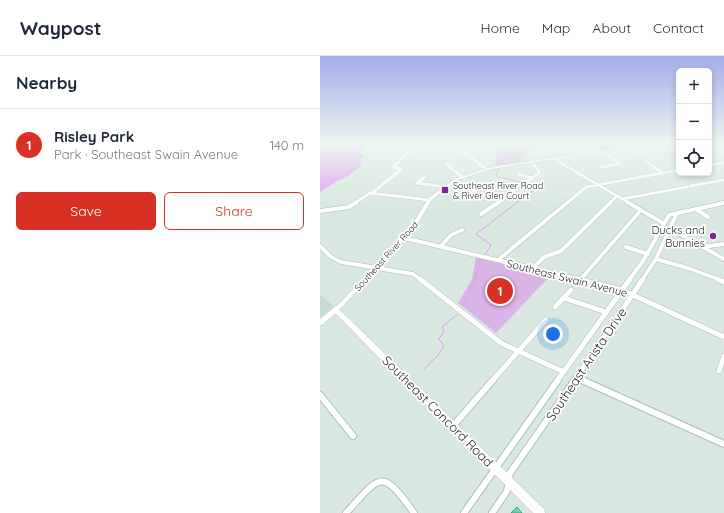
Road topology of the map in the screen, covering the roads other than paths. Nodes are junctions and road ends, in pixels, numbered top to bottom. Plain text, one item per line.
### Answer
1 (396, 164) edge
2 (446, 164) dead end
3 (480, 164) edge
4 (517, 164) edge
5 (534, 164) edge
6 (564, 164) edge
7 (618, 164) edge
8 (650, 164) edge
9 (601, 167) dead end
10 (486, 169) junction
11 (676, 171) edge
12 (663, 173) junction
13 (518, 174) dead end
14 (424, 177) dead end
15 (462, 177) junction
16 (532, 178) junction
17 (724, 180) edge
18 (597, 184) junction
19 (445, 187) junction
20 (514, 188) junction
21 (372, 193) junction
22 (468, 196) dead end
23 (617, 196) junction
24 (622, 199) junction
25 (429, 200) junction
26 (724, 203) edge
27 (696, 209) junction
28 (640, 210) junction
29 (320, 211) edge
30 (677, 213) junction
31 (481, 214) dead end
32 (708, 217) dead end
33 (663, 223) junction
34 (462, 230) dead end
35 (671, 230) junction
36 (404, 238) junction
37 (724, 244) edge
38 (320, 246) edge
39 (441, 246) junction
40 (626, 247) dead end
41 (702, 247) junction
42 (648, 254) junction
43 (656, 259) junction
44 (724, 259) edge
45 (498, 260) junction
46 (376, 268) junction
47 (532, 269) junction
48 (580, 280) junction
49 (724, 282) edge
50 (571, 290) dead end
51 (622, 290) junction
52 (633, 294) junction
53 (564, 298) junction
54 (555, 307) dead end
55 (336, 311) junction
56 (606, 312) junction
57 (546, 320) dead end
58 (320, 323) edge
59 (723, 334) edge
60 (519, 352) junction
61 (724, 356) edge
62 (719, 371) dead end
63 (564, 372) junction
64 (577, 378) junction
65 (320, 395) edge
66 (453, 426) junction
67 (353, 436) dead end
68 (724, 444) edge
69 (495, 468) junction
70 (508, 481) junction
71 (346, 513) edge
72 (414, 513) edge
73 (464, 513) edge
74 (492, 513) edge
75 (540, 513) edge

1 - 21 street
2 - 15 street
3 - 10 street
4 - 10 street, Southeast River Road
5 - 16 street
6 - 18 street
7 - 9 street
8 - 12 street
10 - 15 street, Southeast River Road
11 - 12 street
12 - 18 street
13 - 16 street
14 - 19 street
15 - 19 street, Southeast River Road
16 - 20 street
17 - 24 street
18 - 23 street
18 - 45 street
19 - 25 street, Southeast River Road
20 - 22 street
20 - 31 street
21 - 25 street
21 - 29 street
23 - 24 street
23 - 47 street
24 - 28 street
25 - 36 street, Southeast River Road
26 - 27 street
27 - 30 street
27 - 32 street
28 - 33 street
28 - 48 street
30 - 33 street, Southeast Arista Drive
30 - 35 street, Southeast Arista Drive
33 - 42 street, Southeast Arista Drive
34 - 39 street
35 - 41 street
35 - 43 street, Southeast Arista Drive
36 - 39 street, Southeast Swain Avenue
36 - 46 street, Southeast River Road
37 - 41 street
38 - 46 street
39 - 45 street, Southeast Swain Avenue
40 - 42 street
41 - 44 street
42 - 51 street, Southeast Arista Drive
43 - 49 street
43 - 52 street, Southeast Arista Drive
45 - 47 street, Southeast Swain Avenue
46 - 55 street, Southeast River Road
46 - 60 street
47 - 48 street, Southeast Swain Avenue
48 - 51 street, Southeast Swain Avenue
50 - 53 street
51 - 52 street, Southeast Swain Avenue
51 - 56 street, Southeast Arista Drive
52 - 59 street, Southeast Swain Avenue
52 - 64 street, Southeast Arista Drive
53 - 54 street
53 - 56 street
55 - 58 street, Southeast River Road
55 - 66 street, Southeast Concord Road
56 - 63 street, Southeast Arista Drive
57 - 60 street
60 - 63 street
60 - 66 street
61 - 62 street
63 - 69 street, Southeast Arista Drive
64 - 68 street
64 - 70 street, Southeast Arista Drive
65 - 67 street
66 - 69 street, Southeast Concord Road
69 - 70 street, Southeast Concord Road
69 - 73 street, Southeast Arista Drive
70 - 74 street, Southeast Arista Drive
70 - 75 street, Southeast Concord Road
71 - 72 street

